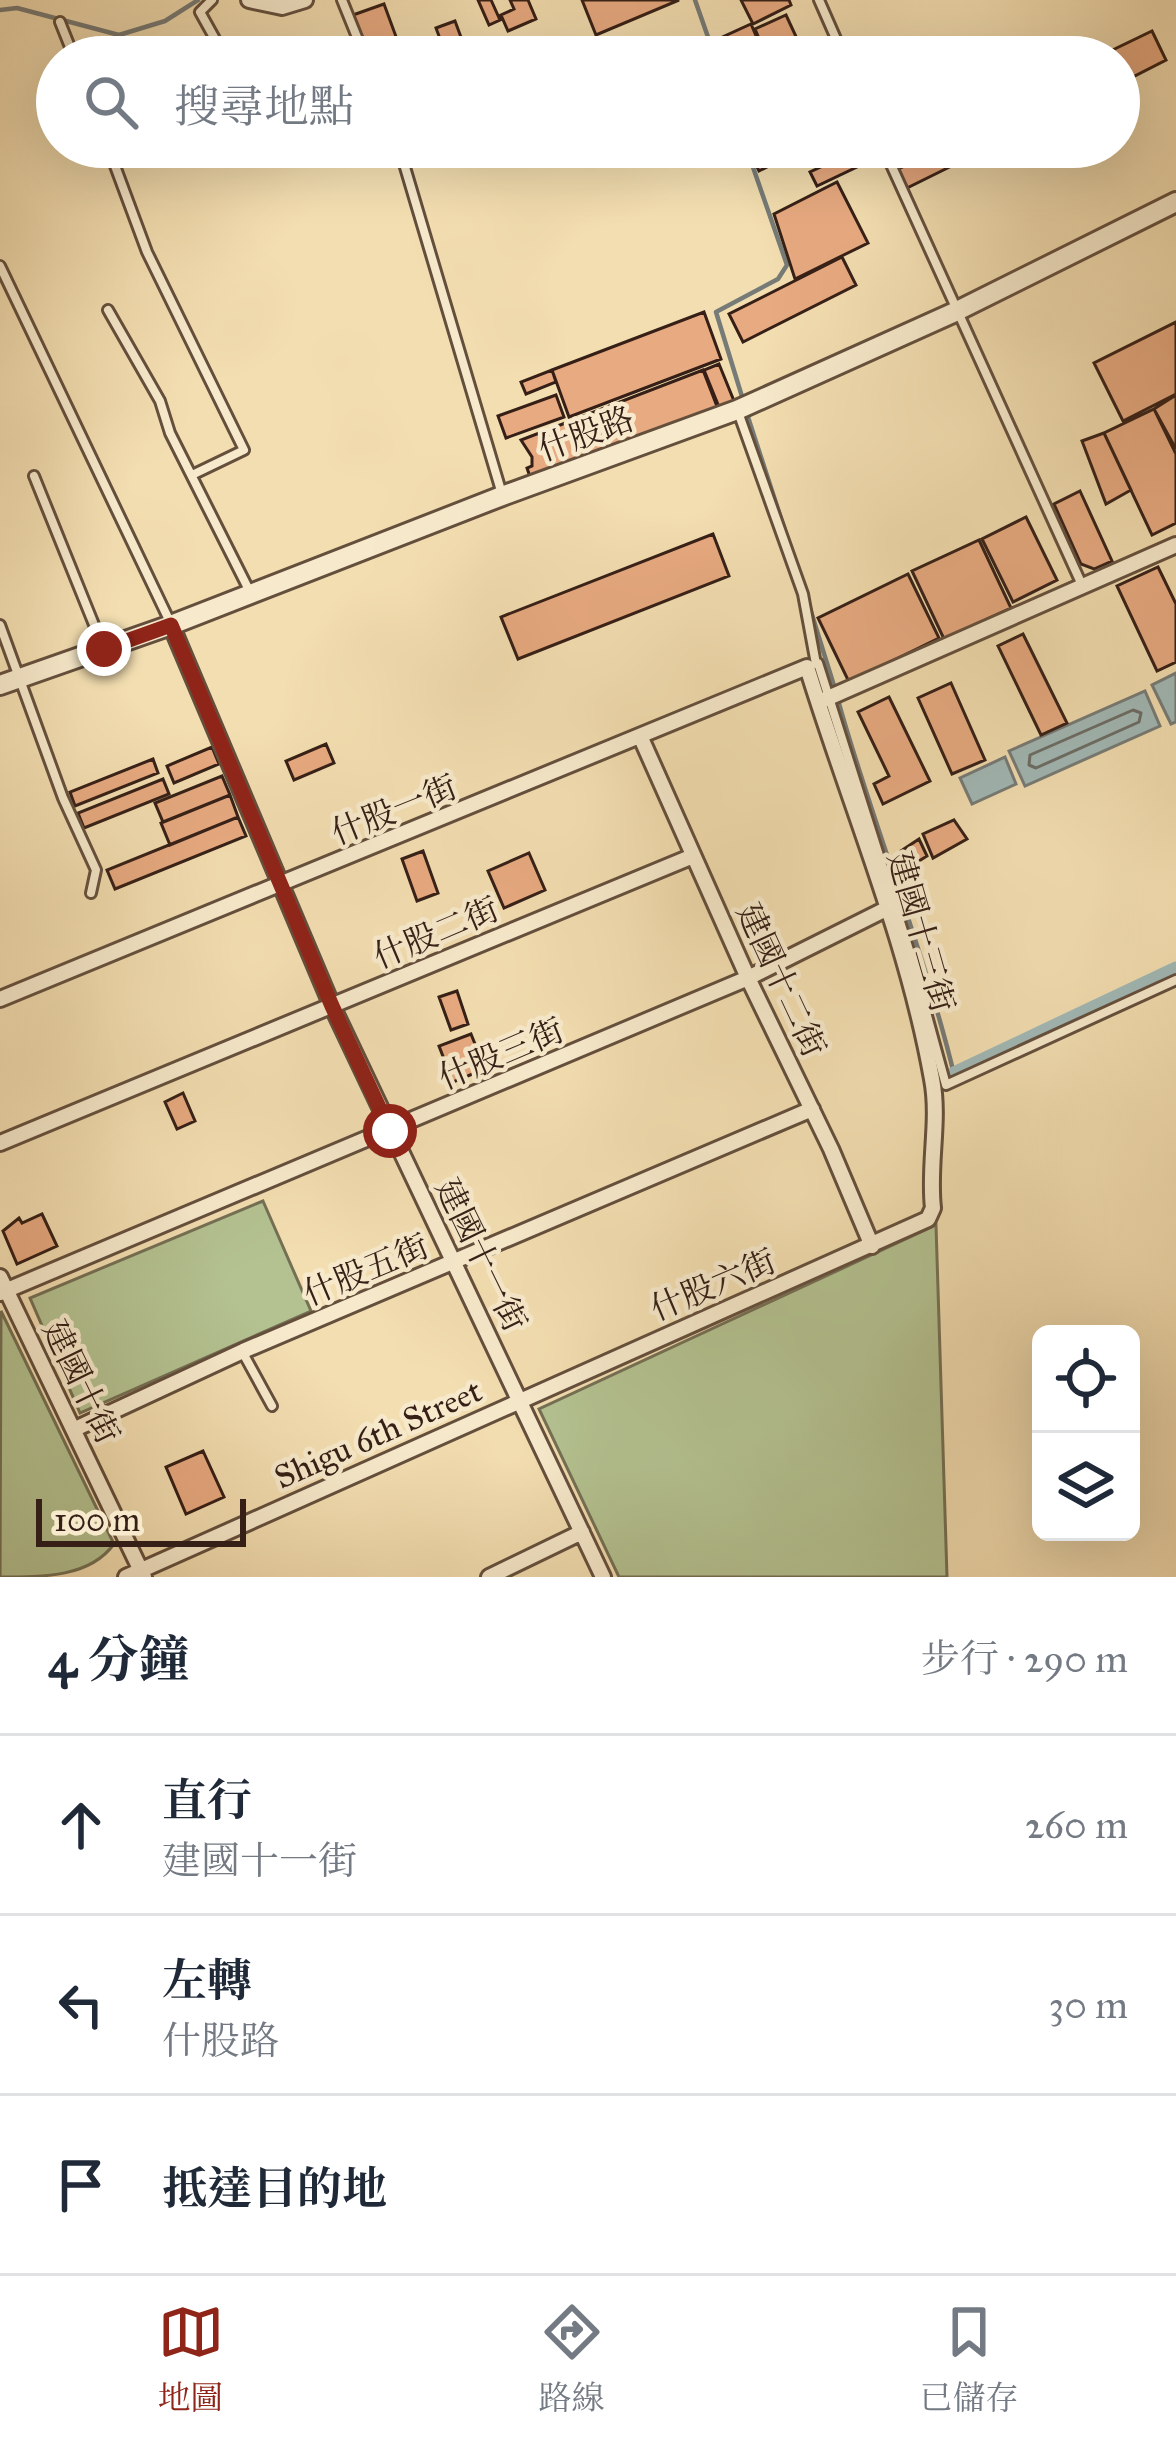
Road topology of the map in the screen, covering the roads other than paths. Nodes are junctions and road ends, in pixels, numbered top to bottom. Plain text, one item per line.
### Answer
1 (212, 0) edge
2 (249, 0) edge
3 (305, 0) edge
4 (342, 0) edge
5 (818, 0) edge
6 (61, 22) dead end
7 (66, 36) edge
8 (213, 36) edge
9 (356, 36) edge
10 (834, 36) edge
11 (116, 168) edge
12 (405, 168) edge
13 (892, 168) edge
14 (1176, 202) edge
15 (0, 266) edge
16 (108, 310) dead end
17 (955, 312) junction
18 (737, 410) junction
19 (192, 475) junction
20 (34, 476) dead end
21 (502, 496) junction
22 (1176, 545) edge
23 (1082, 586) junction
24 (250, 592) junction
25 (0, 625) edge
26 (171, 625) junction
27 (104, 649) junction
28 (813, 665) junction
29 (22, 677) junction
30 (0, 685) edge
31 (824, 699) junction
32 (640, 738) junction
33 (693, 856) junction
34 (282, 886) junction
35 (92, 893) dead end
36 (886, 909) junction
37 (748, 978) junction
38 (1176, 980) edge
39 (0, 999) edge
40 (332, 1006) junction
41 (812, 1109) junction
42 (390, 1131) junction
43 (0, 1143) edge
44 (928, 1219) joint
45 (872, 1246) junction
46 (456, 1260) junction
47 (2, 1286) edge
48 (243, 1352) junction
49 (520, 1400) junction
50 (272, 1406) dead end
51 (75, 1429) junction
52 (582, 1532) junction
53 (137, 1575) edge
54 (489, 1577) edge
55 (603, 1577) edge

1 - 8 lane
2 - 3 street
4 - 9 lane
5 - 10 lane
6 - 7 lane
11 - 19 lane
12 - 21 lane
13 - 17 lane
14 - 17 street, 什股路
15 - 26 lane
16 - 19 lane
17 - 18 street, 什股路
17 - 23 lane
18 - 21 street, 什股路
18 - 28 lane
19 - 24 lane
20 - 27 lane
21 - 24 street, 什股路
22 - 23 street
23 - 31 street
24 - 26 street, 什股路
25 - 29 lane
26 - 27 street, 什股路
26 - 34 street, 建國十一街
27 - 29 street, 什股路
28 - 31 street, 建國十三街
28 - 32 street, 什股一街
29 - 30 street, 什股路
29 - 35 lane
31 - 36 street, 建國十三街
31 - 38 lane
32 - 33 street, 建國十二街
32 - 34 street, 什股一街
33 - 37 street, 建國十二街
33 - 40 street, 什股二街
34 - 39 street, 什股一街
34 - 40 street, 建國十一街
36 - 37 street, 什股三街
36 - 44 street, 建國十三街
37 - 41 street, 建國十二街
37 - 42 street, 什股三街
40 - 42 street, 建國十一街
40 - 43 street, 什股二街
41 - 45 street, 建國十二街
41 - 46 street, 什股五街
42 - 46 street, 建國十一街
42 - 47 street, 什股三街
44 - 45 street, 什股六街
45 - 49 street, 什股六街
46 - 48 street, 什股五街
46 - 49 street, 建國十一街
47 - 51 street, 建國十街
48 - 50 lane
48 - 51 street, 什股五街
49 - 52 street, 建國十一街
49 - 53 street, Shigu 6th Street
51 - 53 street, 建國十街
52 - 54 street
52 - 55 street, 建國十一街

